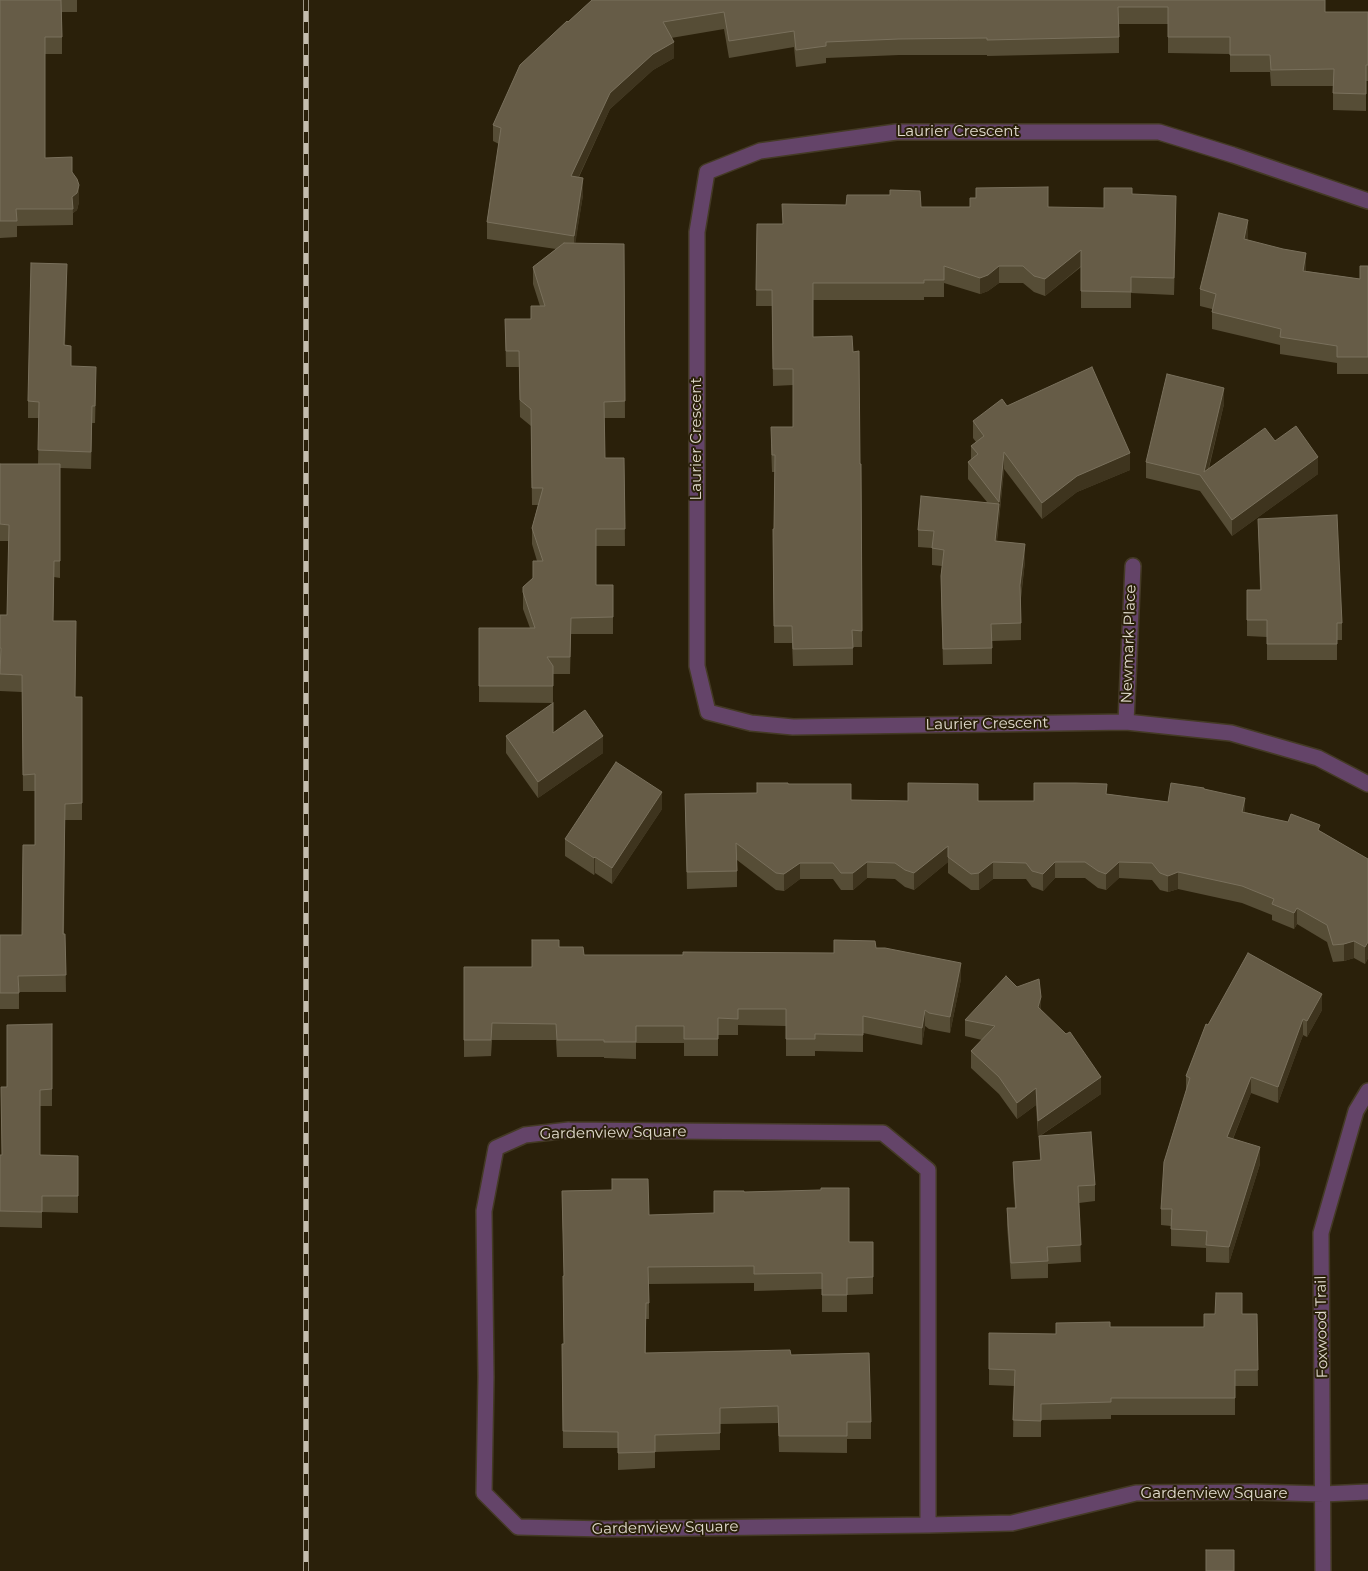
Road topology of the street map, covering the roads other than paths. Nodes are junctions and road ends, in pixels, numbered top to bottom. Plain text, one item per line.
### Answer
1 (1368, 201) edge
2 (1133, 566) dead end
3 (1126, 722) junction
4 (1368, 784) edge
5 (1368, 1091) edge
6 (1368, 1492) edge
7 (1323, 1494) junction
8 (928, 1525) junction
9 (1323, 1571) edge

1 - 3 street, Laurier Crescent
2 - 3 street, Newmark Place
3 - 4 street, Laurier Crescent
5 - 7 street, Foxwood Trail
6 - 7 street, Gardenview Square
7 - 8 street, Gardenview Square
7 - 9 street, Foxwood Trail
8 - 8 street, Gardenview Square

